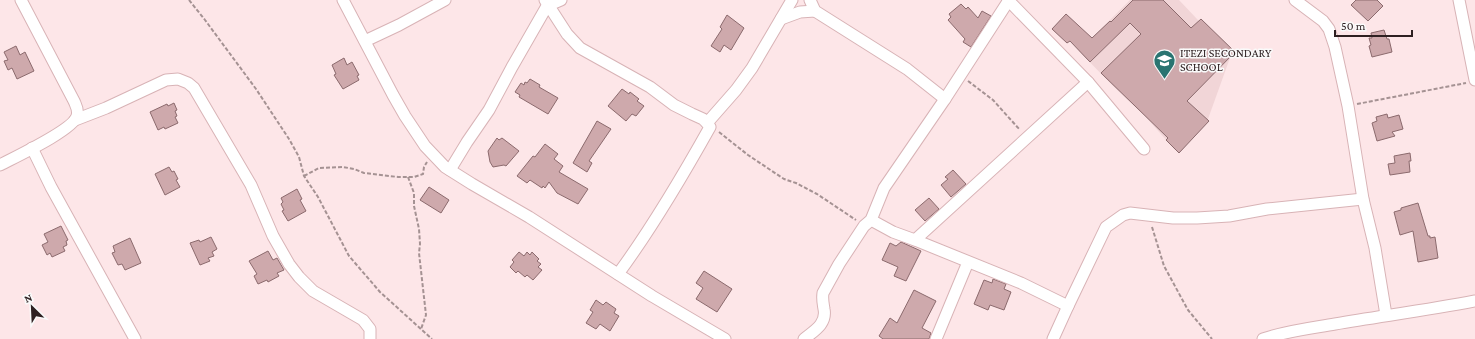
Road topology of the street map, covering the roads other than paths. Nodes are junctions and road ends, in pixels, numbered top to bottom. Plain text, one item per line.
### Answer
1 (21, 0) edge
2 (343, 0) edge
3 (445, 0) edge
4 (561, 0) edge
5 (810, 0) edge
6 (1009, 0) edge
7 (1295, 0) edge
8 (1459, 0) edge
9 (788, 1) edge
10 (546, 3) edge
11 (814, 11) junction
12 (781, 19) junction
13 (365, 41) junction
14 (1471, 81) edge
15 (1088, 82) junction
16 (945, 99) junction
17 (75, 120) junction
18 (708, 125) junction
19 (32, 148) junction
20 (1144, 149) dead end
21 (0, 165) edge
22 (450, 170) junction
23 (1364, 200) junction
24 (868, 223) junction
25 (915, 240) junction
26 (968, 262) junction
27 (618, 274) junction
28 (1475, 301) edge
29 (1068, 306) junction
30 (1386, 316) junction
31 (135, 339) edge
32 (370, 339) edge
33 (725, 339) edge
34 (804, 339) edge
35 (936, 339) edge
36 (1054, 339) edge
37 (1263, 339) edge

1 - 17 street
2 - 13 street
3 - 13 street
4 - 10 street
5 - 11 street
6 - 15 street
6 - 16 street
7 - 23 street
8 - 14 street
9 - 12 street
10 - 18 street
10 - 22 street
11 - 12 street
11 - 16 street
12 - 18 street
13 - 22 street
15 - 20 street
15 - 25 street
16 - 24 street
17 - 19 street
17 - 32 street
18 - 27 street
19 - 21 street
19 - 31 street
22 - 27 street
23 - 29 street
23 - 30 street
24 - 25 street
24 - 34 street
25 - 26 street
26 - 29 street
26 - 35 street
27 - 33 street
28 - 30 street
29 - 36 street
30 - 37 street

